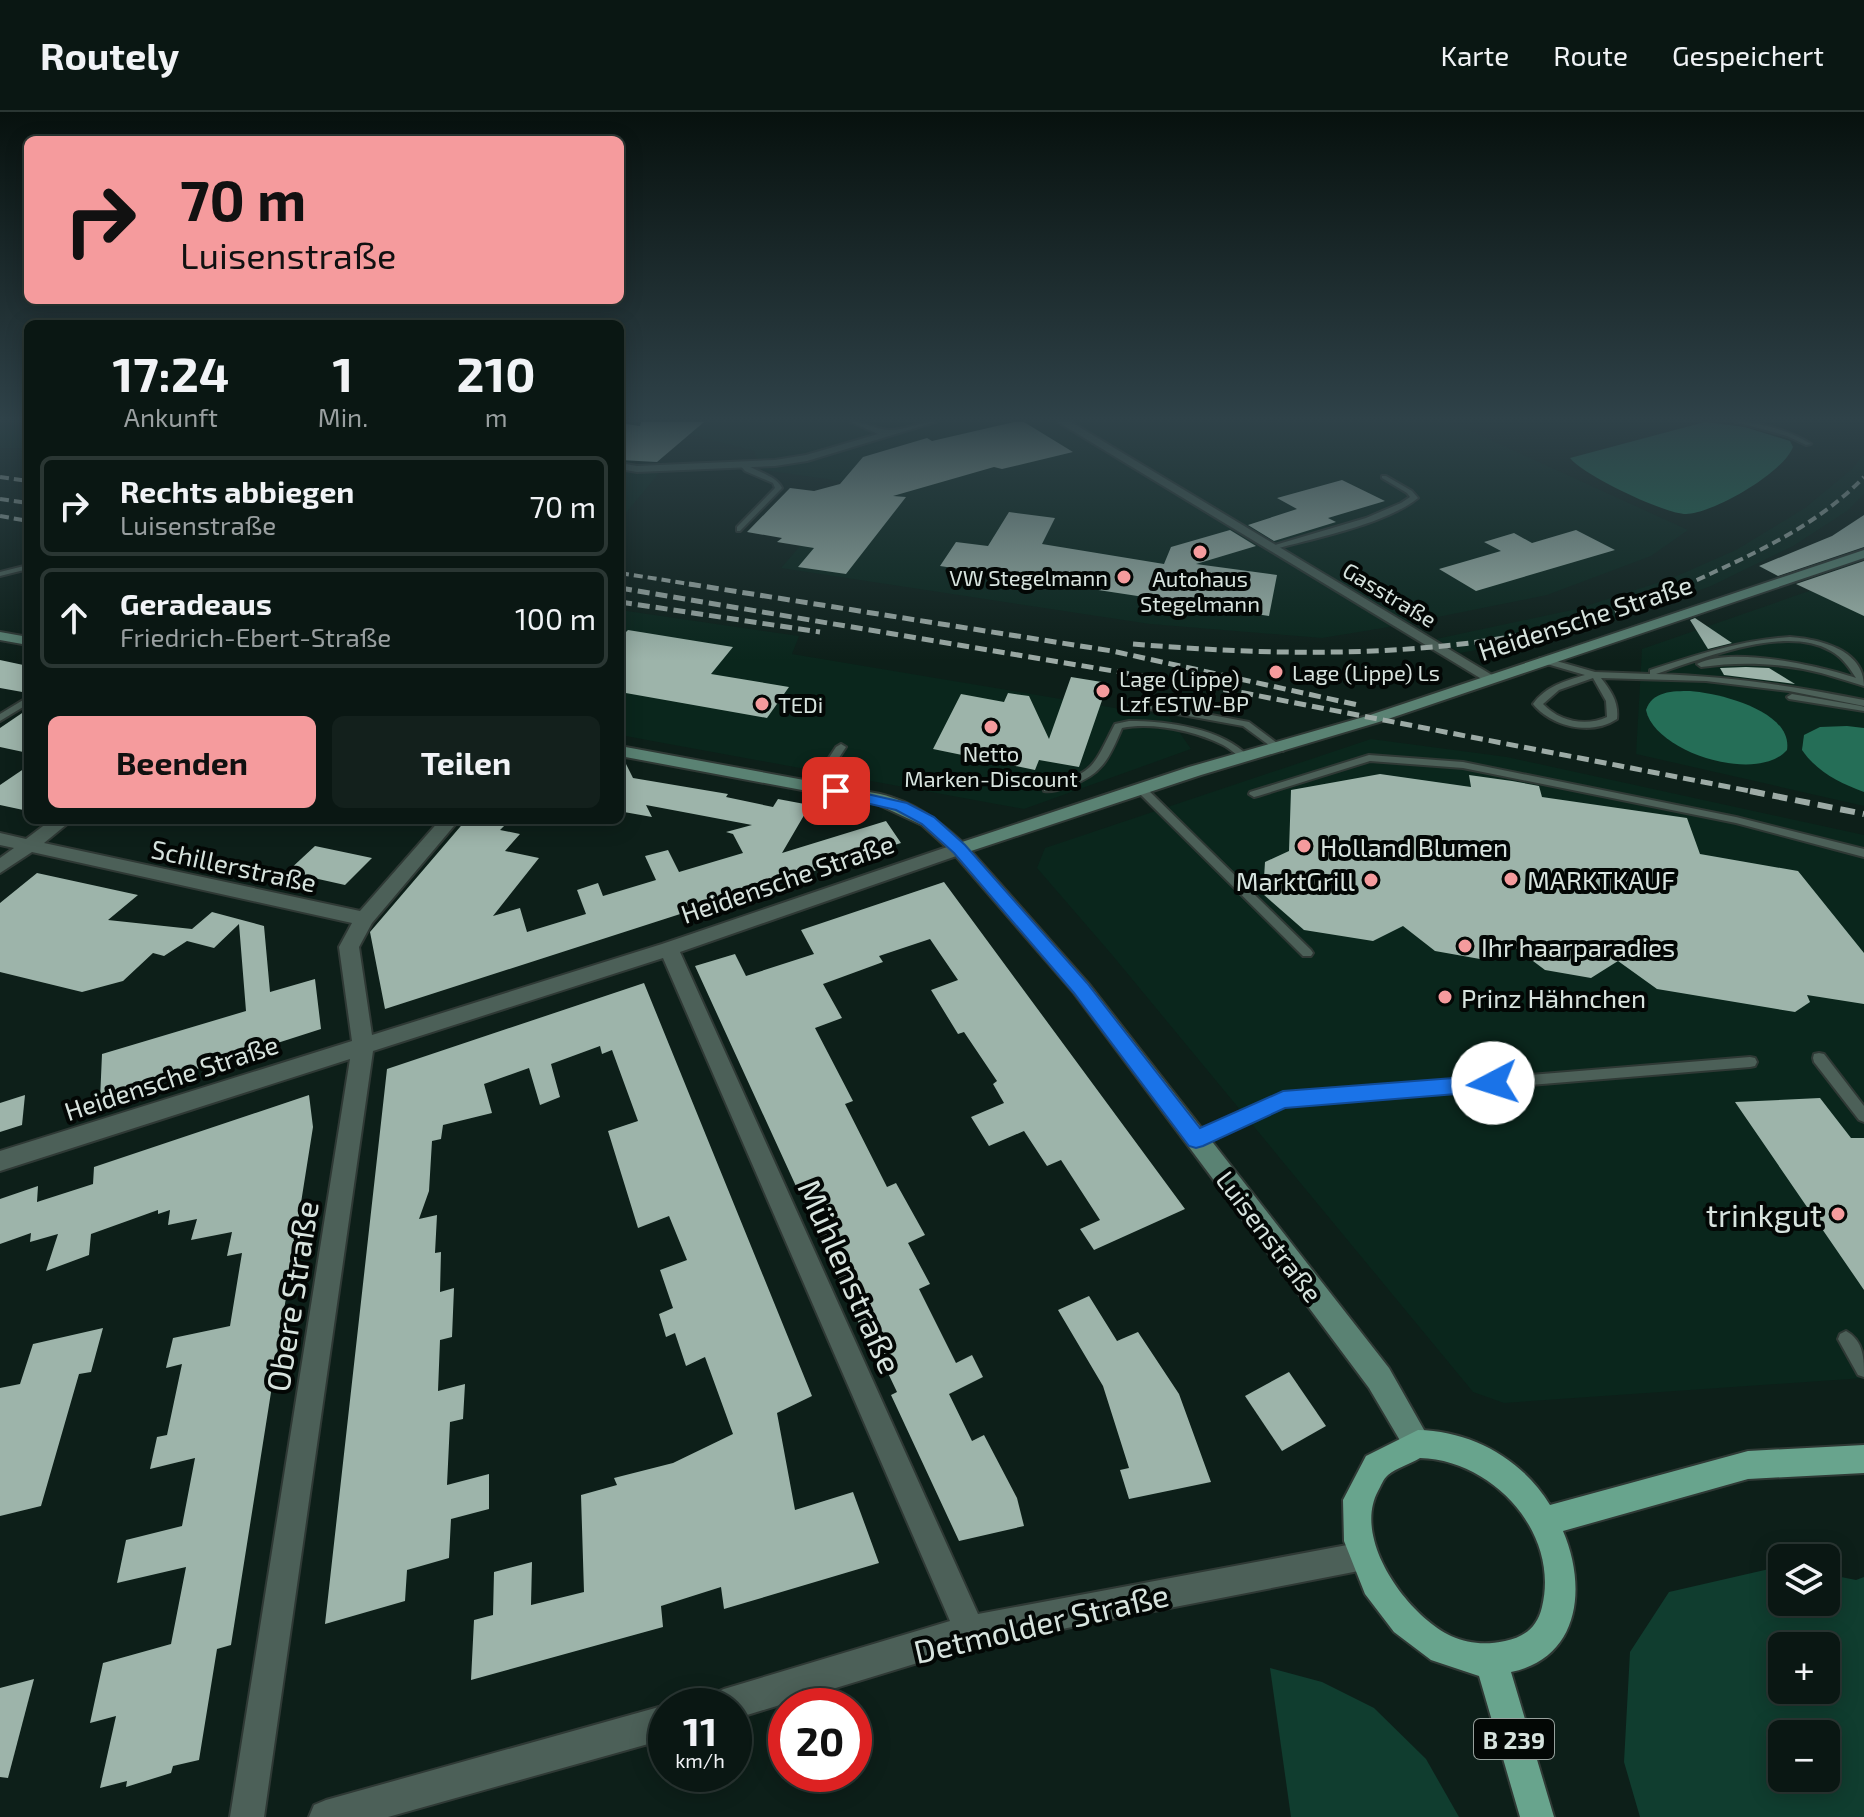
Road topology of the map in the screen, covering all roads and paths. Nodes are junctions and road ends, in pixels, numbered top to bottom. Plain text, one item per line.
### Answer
1 (766, 502) edge
2 (1196, 502) edge
3 (1405, 502) edge
4 (740, 529) dead end
5 (1272, 547) junction
6 (1864, 554) edge
7 (24, 568) edge
8 (0, 574) edge
9 (0, 636) edge
10 (24, 640) edge
11 (1710, 658) junction
12 (1543, 660) junction
13 (1595, 675) junction
14 (1643, 675) junction
15 (1490, 678) junction
16 (1864, 683) edge
17 (24, 703) edge
18 (1864, 703) edge
19 (1147, 706) dead end
20 (1864, 710) edge
21 (0, 718) edge
22 (841, 747) dead end
23 (1280, 749) junction
24 (624, 752) edge
25 (1244, 757) junction
26 (815, 787) junction
27 (1048, 789) dead end
28 (1141, 789) junction
29 (1254, 794) dead end
30 (58, 824) edge
31 (447, 824) edge
32 (0, 839) edge
33 (28, 846) junction
34 (959, 849) junction
35 (1864, 853) edge
36 (0, 867) edge
37 (364, 919) junction
38 (669, 949) junction
39 (1307, 953) dead end
40 (363, 1044) junction
41 (1819, 1058) dead end
42 (1750, 1062) dead end
43 (1864, 1116) edge
44 (1196, 1140) junction
45 (0, 1161) edge
46 (1846, 1339) dead end
47 (1864, 1369) edge
48 (1418, 1444) junction
49 (1864, 1459) edge
50 (1543, 1522) junction
51 (1363, 1557) junction
52 (970, 1631) junction
53 (1491, 1660) junction
54 (752, 1697) edge
55 (648, 1727) edge
56 (247, 1817) edge
57 (326, 1817) edge
58 (1537, 1817) edge

1 - 4 lane
2 - 5 street, Gasstraße
3 - 5 lane
5 - 15 street, Gasstraße
6 - 12 main road, Heidensche Straße
7 - 8 lane
9 - 10 main road
11 - 14 lane
11 - 16 lane
11 - 16 lane
12 - 13 lane
12 - 15 main road, Heidensche Straße
13 - 13 lane
13 - 14 lane
14 - 18 lane
14 - 20 lane
15 - 23 main road, Heidensche Straße
17 - 21 lane
19 - 23 lane
22 - 26 lane
23 - 25 main road, Heidensche Straße
24 - 26 main road, Luisenstraße
25 - 27 lane
25 - 28 main road, Heidensche Straße
26 - 34 main road, Luisenstraße
28 - 34 main road, Heidensche Straße
28 - 39 lane
29 - 35 lane
30 - 33 street
31 - 37 street, Obere Straße
32 - 33 street, Schillerstraße
33 - 36 street
33 - 37 street, Schillerstraße
34 - 38 street, Heidensche Straße
34 - 44 main road, Luisenstraße
37 - 40 street, Obere Straße
38 - 40 street, Heidensche Straße
38 - 52 street, Mühlenstraße
40 - 45 street, Heidensche Straße
40 - 56 street, Obere Straße
41 - 43 lane
42 - 44 lane
44 - 48 main road, Luisenstraße
46 - 47 lane
48 - 50 main road
48 - 51 main road
49 - 50 main road
50 - 53 main road
51 - 52 street, Detmolder Straße
51 - 53 main road
52 - 54 street, Detmolder Straße
53 - 58 main road, B 239
55 - 57 street

